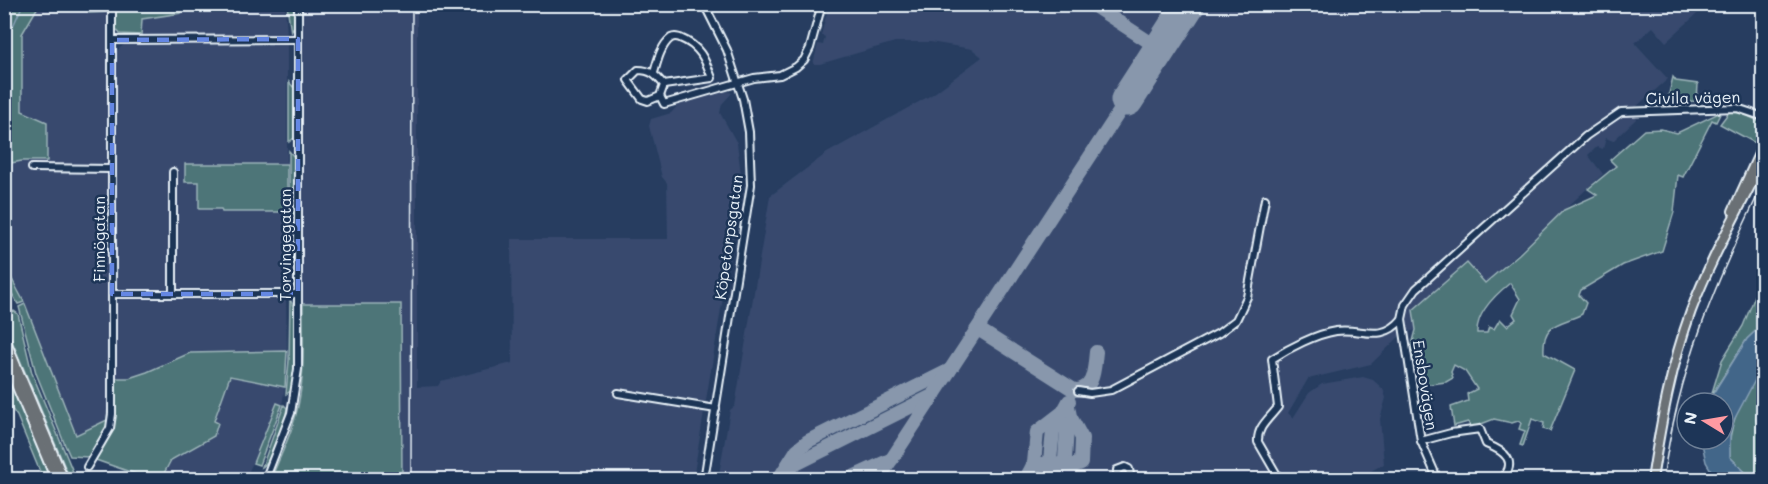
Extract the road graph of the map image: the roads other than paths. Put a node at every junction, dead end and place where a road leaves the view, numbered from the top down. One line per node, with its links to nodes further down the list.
1 (112, 4): 6 (street, Finnögatan)
2 (298, 4): 5 (street, Torvingegatan)
3 (704, 4): 8 (street, Köpetorpsgatan)
4 (822, 4): 8 (street)
5 (298, 39): 6 (street); 21 (street, Torvingegatan)
6 (112, 40): 15 (street, Finnögatan)
7 (654, 73): 9 (street); 9 (street); 10 (street)
8 (738, 82): 10 (street); 27 (street, Köpetorpsgatan)
9 (664, 85): 10 (street)
10 (660, 96)
11 (1764, 117): 22 (street, Civila vägen)
12 (1764, 142): 18 (main road)
13 (1764, 159): 18 (main road)
14 (32, 168): 15 (street)
15 (112, 169): 19 (street, Finnögatan)
16 (174, 172): 20 (street)
17 (1265, 199): 25 (street)
18 (1717, 251): 39 (main road)
19 (112, 294): 20 (street); 29 (street, Finnögatan)
20 (173, 294): 21 (street)
21 (298, 294): 32 (street, Torvingegatan)
22 (1402, 319): 28 (street, Ensbovägen); 36 (street)
23 (4, 337): 31 (main road)
24 (4, 356): 30 (main road)
25 (1078, 390)
26 (618, 393): 27 (street)
27 (716, 409): 33 (street, Köpetorpsgatan)
28 (1421, 441): 37 (street, Ensbovägen); 38 (street, Ensbovägen)
29 (87, 467)
30 (56, 480)
31 (64, 480)
32 (265, 480)
33 (704, 480)
34 (1117, 480): 35 (street)
35 (1131, 480)
36 (1280, 480)
37 (1438, 480)
38 (1501, 480)
39 (1652, 480)

